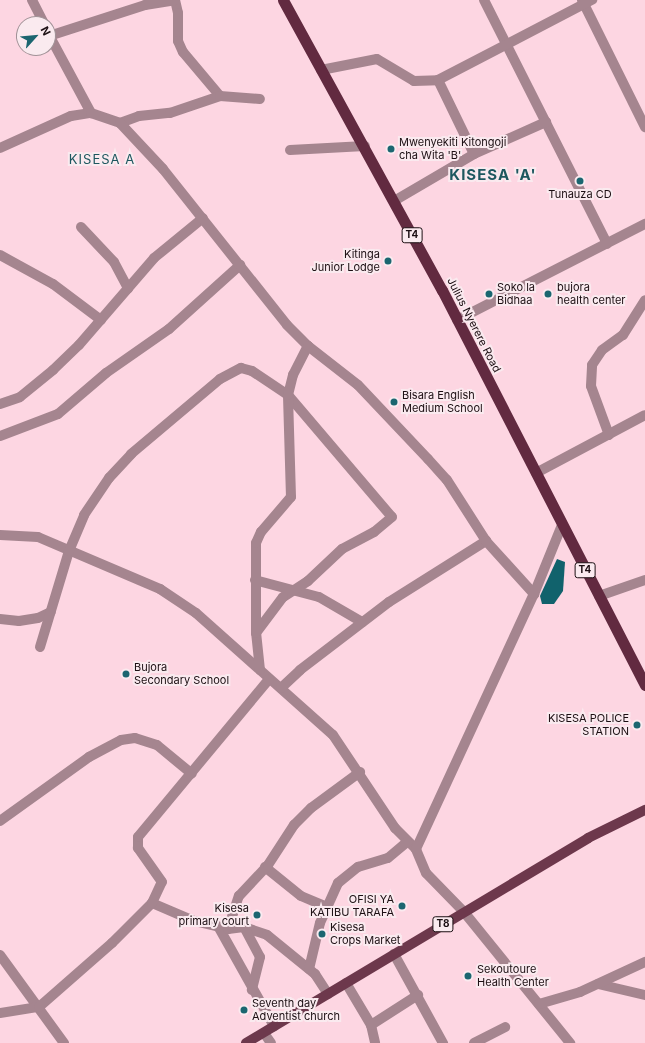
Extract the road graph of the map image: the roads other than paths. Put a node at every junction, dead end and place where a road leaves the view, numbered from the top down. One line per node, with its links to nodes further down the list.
1 (32, 0): 6 (street)
2 (175, 0): 7 (street); 12 (street)
3 (283, 0): 10 (highway, Julius Nyerere Road / T4)
4 (484, 0): 8 (street)
5 (586, 1): 8 (street); 17 (street)
6 (40, 16)
7 (56, 32)
8 (505, 45): 11 (street); 15 (street)
9 (56, 47): 14 (street)
10 (321, 70): 11 (street); 18 (highway, Julius Nyerere Road / T4)
11 (438, 80): 21 (street)
12 (220, 96): 13 (street); 16 (street)
13 (260, 99)
14 (91, 113): 16 (street); 19 (street)
15 (546, 122): 21 (street); 26 (street)
16 (120, 123): 23 (street)
17 (645, 127)
18 (364, 146): 20 (street); 22 (highway, Julius Nyerere Road / T4)
19 (0, 148)
20 (290, 150)
21 (474, 154): 22 (street)
22 (394, 201): 34 (highway, Julius Nyerere Road / T4)
23 (203, 218): 28 (street); 30 (street)
24 (645, 224): 26 (street)
25 (81, 227): 29 (street)
26 (607, 244): 34 (street)
27 (0, 255): 33 (street)
28 (240, 265): 35 (street); 42 (street)
29 (123, 276): 30 (street); 31 (street)
30 (136, 278): 31 (street)
31 (128, 288): 33 (street)
32 (645, 300): 41 (street)
33 (101, 320): 39 (street)
34 (457, 320): 43 (highway, Julius Nyerere Road / T4)
35 (308, 346): 36 (street); 46 (street)
36 (293, 375): 37 (street); 38 (street)
37 (273, 383): 38 (street); 47 (street)
38 (288, 395): 48 (street); 50 (street)
39 (0, 404)
40 (645, 416): 41 (street)
41 (609, 435): 43 (street)
42 (0, 436)
43 (536, 473): 44 (highway, Julius Nyerere Road / T4)
44 (562, 525): 51 (street); 52 (highway, Julius Nyerere Road / T4)
45 (0, 535): 47 (street)
46 (486, 541): 51 (street); 55 (street)
47 (69, 551): 53 (street); 59 (street)
48 (255, 580): 50 (street); 56 (street)
49 (645, 580): 52 (street)
50 (296, 589): 55 (street); 56 (street)
51 (534, 594): 69 (street)
52 (599, 596): 58 (highway, Julius Nyerere Road / T4)
53 (51, 612): 54 (street); 57 (street)
54 (0, 619)
55 (362, 622): 62 (street)
56 (256, 633): 59 (street)
57 (40, 647)
58 (634, 666): 61 (highway, Julius Nyerere Road / T4); 63 (highway, Julius Nyerere Road / T4)
59 (260, 670): 60 (street)
60 (269, 678): 62 (street); 65 (street)
61 (645, 684)
62 (281, 688): 64 (street)
63 (645, 694)
64 (360, 772): 68 (street); 70 (street)
65 (192, 774): 67 (street); 71 (street)
66 (644, 810): 73 (main road, T8)
67 (0, 821)
68 (407, 842): 69 (street); 72 (street)
69 (416, 849): 73 (street)
70 (265, 868): 72 (street); 75 (street)
71 (152, 903): 75 (street); 87 (street)
72 (327, 907): 79 (street)
73 (464, 912): 76 (main road, T8); 86 (street)
74 (244, 927): 75 (street); 79 (street); 82 (street)
75 (223, 928): 82 (street)
76 (394, 954): 80 (main road, T8); 84 (street)
77 (2, 960): 87 (street)
78 (645, 962): 81 (street)
79 (309, 970): 83 (street)
80 (346, 983): 83 (main road, T8); 89 (street)
81 (598, 984): 85 (street); 86 (street)
82 (252, 990): 90 (street)
83 (328, 994): 90 (main road, T8)
84 (418, 995): 89 (street); 97 (street)
85 (645, 995)
86 (539, 1004): 99 (street)
87 (39, 1007): 88 (street); 93 (street)
88 (0, 1013)
89 (371, 1024): 96 (street)
90 (274, 1026): 92 (main road, T8)
91 (505, 1027): 98 (street)
92 (264, 1033): 94 (main road, T8); 95 (street)
93 (64, 1043)
94 (246, 1043)
95 (271, 1043)
96 (375, 1043)
97 (443, 1043)
98 (474, 1043)
99 (570, 1043)

